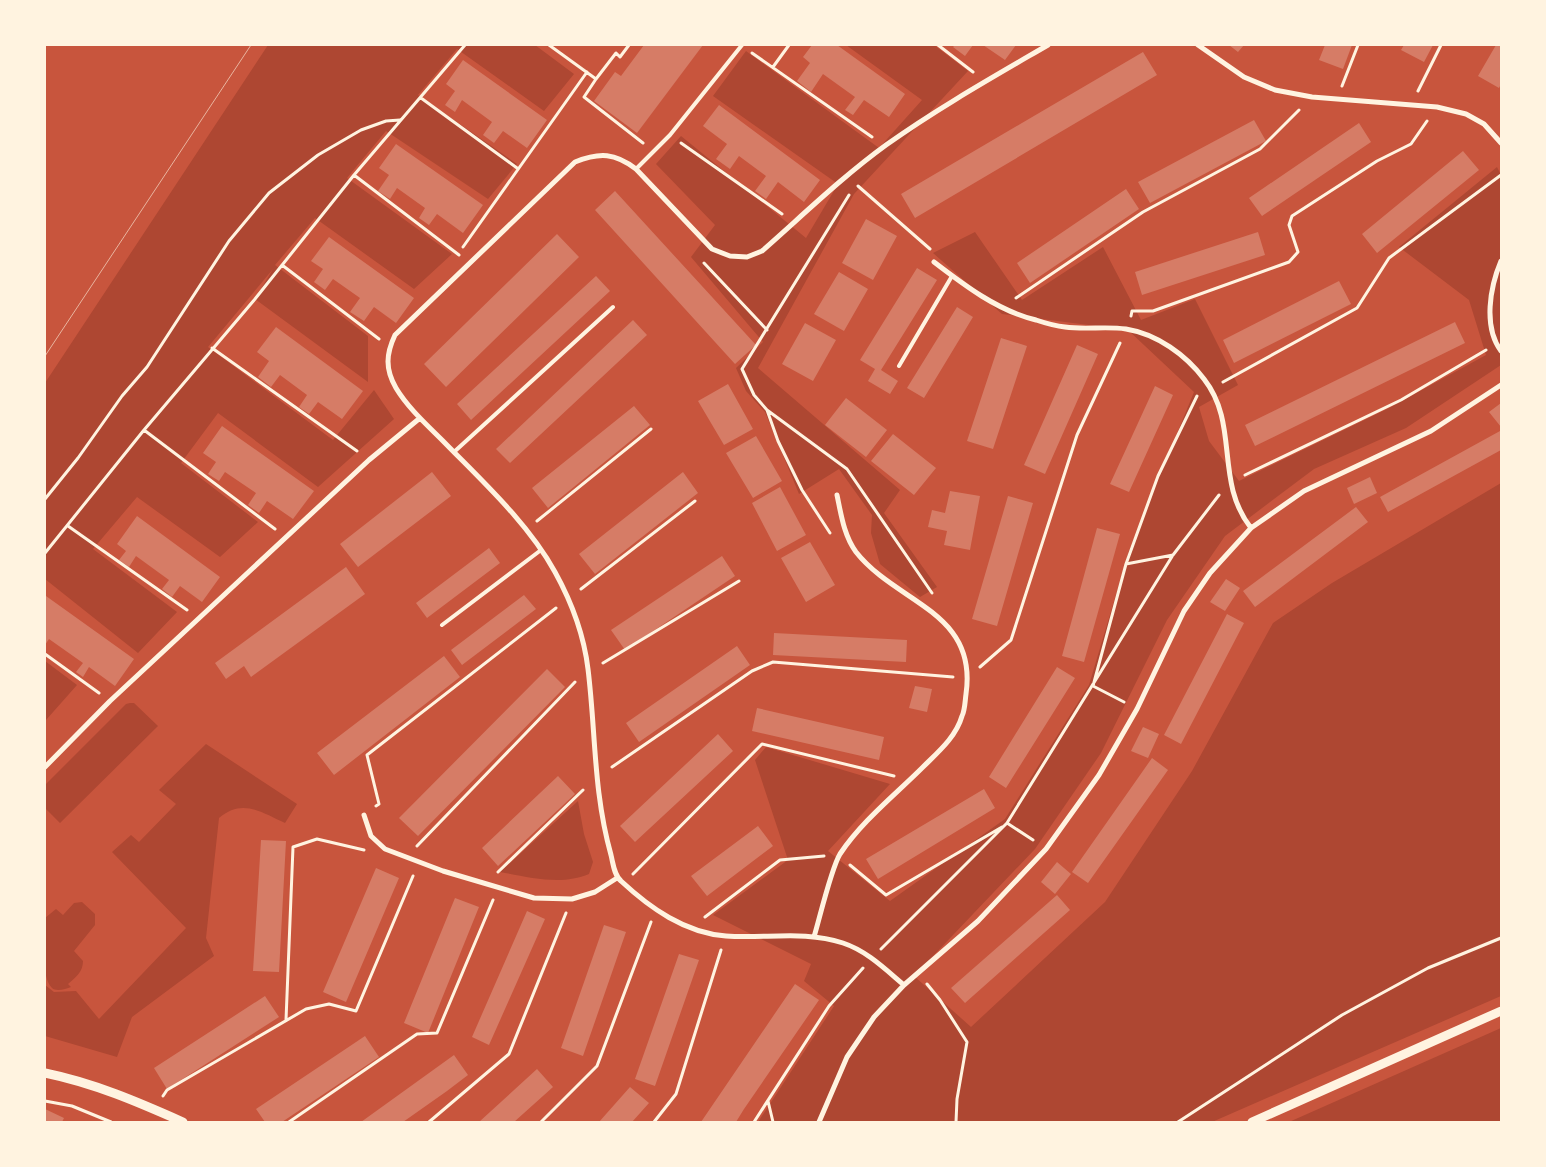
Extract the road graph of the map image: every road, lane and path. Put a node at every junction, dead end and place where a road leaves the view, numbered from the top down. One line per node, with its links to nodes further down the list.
1 (465, 45): 16 (path)
2 (549, 45): 12 (path)
3 (629, 45): 13 (path)
4 (742, 45): 11 (path); 21 (lane)
5 (789, 45): 11 (path)
6 (938, 45): 14 (path)
7 (1048, 45): 14 (street)
8 (1198, 45): 15 (street)
9 (1358, 45): 17 (path)
10 (1441, 45): 18 (path)
11 (773, 67): 23 (path)
12 (587, 72): 13 (path); 25 (path)
13 (596, 79): 24 (path)
14 (986, 82): 23 (street)
15 (1312, 97): 17 (street); 40 (path)
16 (421, 98): 20 (path); 25 (path)
17 (1337, 100): 18 (street)
18 (1411, 106): 19 (street)
19 (1437, 107): 22 (street); 41 (path)
20 (401, 120): 27 (path); 57 (path)
21 (670, 135): 24 (lane); 31 (path)
22 (1501, 143)
23 (885, 146): 29 (street)
24 (654, 151): 26 (lane)
25 (517, 168): 33 (path)
26 (636, 169): 32 (street); 36 (street)
27 (354, 175): 33 (path); 37 (path)
28 (1501, 175): 49 (path)
29 (846, 176): 30 (path); 31 (street)
30 (855, 184): 35 (path); 42 (path)
31 (793, 223): 32 (street)
32 (712, 249): 42 (path)
33 (458, 254): 36 (path)
34 (1501, 261): 45 (street)
35 (934, 262): 38 (street)
36 (470, 263): 43 (street)
37 (282, 265): 43 (path); 44 (path)
38 (952, 276): 40 (street); 46 (lane)
39 (613, 307): 54 (lane)
40 (1003, 307): 41 (street)
41 (1126, 329): 47 (street); 75 (path)
42 (767, 330): 50 (path)
43 (390, 347): 51 (street)
44 (212, 348): 53 (path); 55 (path)
45 (1501, 351)
46 (899, 366)
47 (1205, 380): 49 (street); 67 (path)
48 (1501, 385): 60 (street)
49 (1210, 389): 60 (street)
50 (767, 410): 64 (path); 70 (path)
51 (420, 418): 54 (street); 55 (street)
52 (652, 429): 61 (path)
53 (144, 430): 59 (path); 62 (path)
54 (454, 452): 61 (street)
55 (370, 460): 62 (street)
56 (837, 495): 64 (street)
57 (45, 499)
58 (695, 501): 69 (path)
59 (68, 526): 65 (path); 71 (path)
60 (1251, 528): 77 (street)
61 (526, 531): 63 (street)
62 (288, 538): 71 (street)
63 (541, 550): 69 (street); 72 (lane)
64 (856, 551): 70 (street)
65 (45, 553)
66 (1173, 555): 67 (path)
67 (1126, 564): 77 (path)
68 (739, 581): 74 (path)
69 (568, 599): 74 (street); 81 (path)
70 (939, 616): 75 (street)
71 (198, 621): 76 (street)
72 (442, 625)
73 (45, 654): 76 (path)
74 (588, 668): 79 (street); 85 (path)
75 (967, 678): 79 (path); 80 (street)
76 (110, 701): 78 (street)
77 (1137, 709): 83 (street)
78 (45, 767)
79 (596, 778): 87 (street); 88 (path)
80 (910, 780): 84 (street); 89 (path)
81 (364, 815): 82 (street)
82 (386, 849): 85 (street); 101 (path)
83 (1046, 849): 84 (path); 98 (street)
84 (839, 856): 93 (path); 95 (street)
85 (406, 857): 86 (street)
86 (419, 862): 88 (street); 101 (path)
87 (618, 878): 89 (street); 91 (street)
88 (485, 884): 90 (street)
89 (624, 884): 92 (street)
90 (498, 888): 91 (street); 108 (path)
91 (572, 899): 109 (path)
92 (655, 910): 93 (street); 110 (path)
93 (690, 928): 94 (street)
94 (725, 936): 95 (street); 111 (path)
95 (814, 937): 97 (street)
96 (1501, 938): 116 (path)
97 (872, 958): 99 (street); 103 (path)
98 (918, 973): 99 (street); 115 (path)
99 (904, 985): 114 (street)
100 (1501, 1011): 117 (street)
101 (286, 1020): 105 (path)
102 (45, 1073): 105 (street)
103 (768, 1100): 112 (path); 113 (path)
104 (45, 1101): 106 (path)
105 (156, 1110): 107 (street)
106 (111, 1122)
107 (183, 1122)
108 (289, 1122)
109 (429, 1122)
110 (541, 1122)
111 (654, 1122)
112 (754, 1122)
113 (772, 1122)
114 (819, 1122)
115 (956, 1122)
116 (1178, 1122)
117 (1252, 1122)

